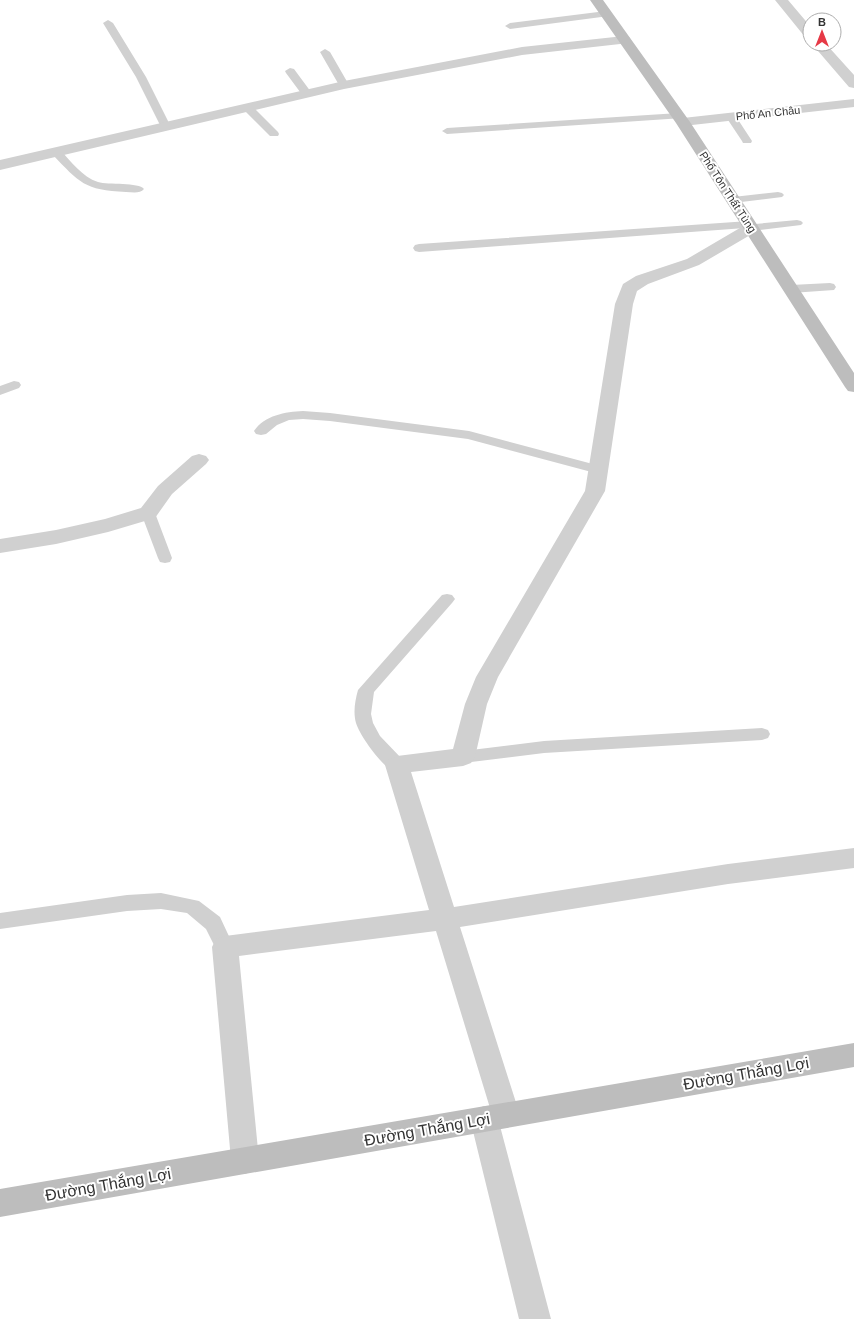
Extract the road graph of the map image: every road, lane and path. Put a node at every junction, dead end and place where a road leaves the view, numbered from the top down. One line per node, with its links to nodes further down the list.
1 (596, 0): 3 (street, Phố Tôn Thất Tùng)
2 (781, 0): 5 (street)
3 (606, 14): 6 (lane); 7 (street, Phố Tôn Thất Tùng)
4 (108, 23): 18 (lane)
5 (802, 25)
6 (510, 26)
7 (624, 40): 12 (street); 17 (street, Phố Tôn Thất Tùng)
8 (325, 52): 12 (lane)
9 (826, 52): 11 (street)
10 (290, 71): 13 (lane)
11 (854, 84)
12 (344, 85): 13 (street)
13 (307, 94): 15 (street)
14 (854, 103): 16 (street, Phố An Châu)
15 (248, 108): 18 (street); 20 (lane)
16 (731, 117): 17 (street, Phố An Châu); 21 (lane)
17 (681, 119): 19 (lane); 26 (street, Phố Tôn Thất Tùng)
18 (166, 127): 22 (street)
19 (447, 131)
20 (274, 134)
21 (747, 141)
22 (56, 152): 23 (street); 24 (lane)
23 (0, 165)
24 (138, 189)
25 (778, 195): 26 (lane)
26 (733, 200): 28 (street, Phố Tôn Thất Tùng)
27 (797, 224): 28 (lane)
28 (750, 226): 29 (lane); 31 (street, Phố Tôn Thất Tùng); 37 (street)
29 (419, 248)
30 (830, 287): 31 (lane)
31 (791, 289): 33 (street, Phố Tôn Thất Tùng)
32 (14, 385): 34 (lane)
33 (854, 387)
34 (0, 391)
35 (261, 431): 37 (lane)
36 (199, 460): 38 (street)
37 (599, 470): 43 (street)
38 (148, 513): 39 (street); 40 (lane)
39 (0, 546)
40 (165, 558)
41 (447, 599): 44 (lane)
42 (762, 734): 43 (lane)
43 (463, 757): 44 (street)
44 (397, 765): 46 (street)
45 (854, 858): 46 (street)
46 (445, 919): 48 (street); 50 (street)
47 (0, 921): 48 (lane)
48 (225, 947): 51 (street)
49 (854, 1055): 50 (street, Đường Thắng Lợi)
50 (495, 1117): 51 (street, Đường Thắng Lợi); 53 (street)
51 (245, 1160): 52 (street, Đường Thắng Lợi)
52 (0, 1203)
53 (535, 1319)

